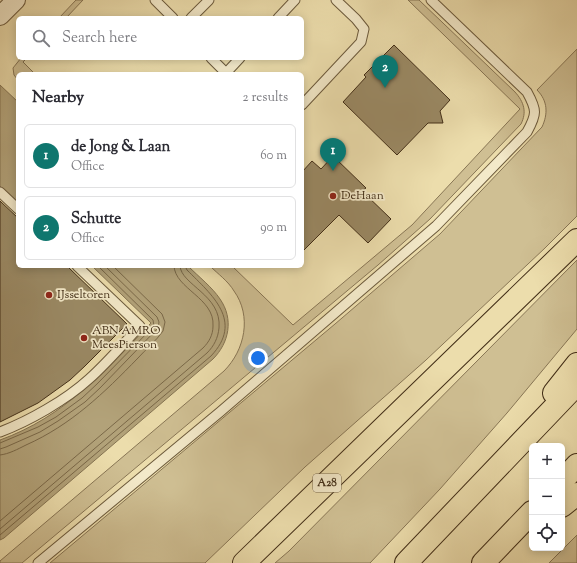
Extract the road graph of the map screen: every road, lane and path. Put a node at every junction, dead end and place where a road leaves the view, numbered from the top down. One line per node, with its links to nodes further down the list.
1 (16, 0): 7 (street)
2 (155, 0): 8 (lane)
3 (209, 0): 9 (lane)
4 (295, 0): 10 (lane)
5 (336, 0): 15 (lane)
6 (431, 0): 30 (lane)
7 (0, 16)
8 (171, 16)
9 (193, 16)
10 (280, 16)
11 (213, 60): 13 (lane)
12 (238, 60): 14 (lane)
13 (225, 72)
14 (227, 72)
15 (304, 103)
16 (0, 192): 17 (lane)
17 (16, 206)
18 (577, 240): 31 (highway, A28)
19 (79, 268): 22 (lane)
20 (577, 364): 27 (highway)
21 (577, 384): 27 (highway)
22 (0, 432)
23 (577, 465): 24 (highway)
24 (564, 479)
25 (577, 494): 26 (highway)
26 (565, 504)
27 (454, 514): 32 (highway)
28 (529, 515): 33 (highway)
29 (529, 531): 34 (highway)
30 (38, 563)
31 (244, 563)
32 (406, 563)
33 (482, 563)
34 (488, 563)

